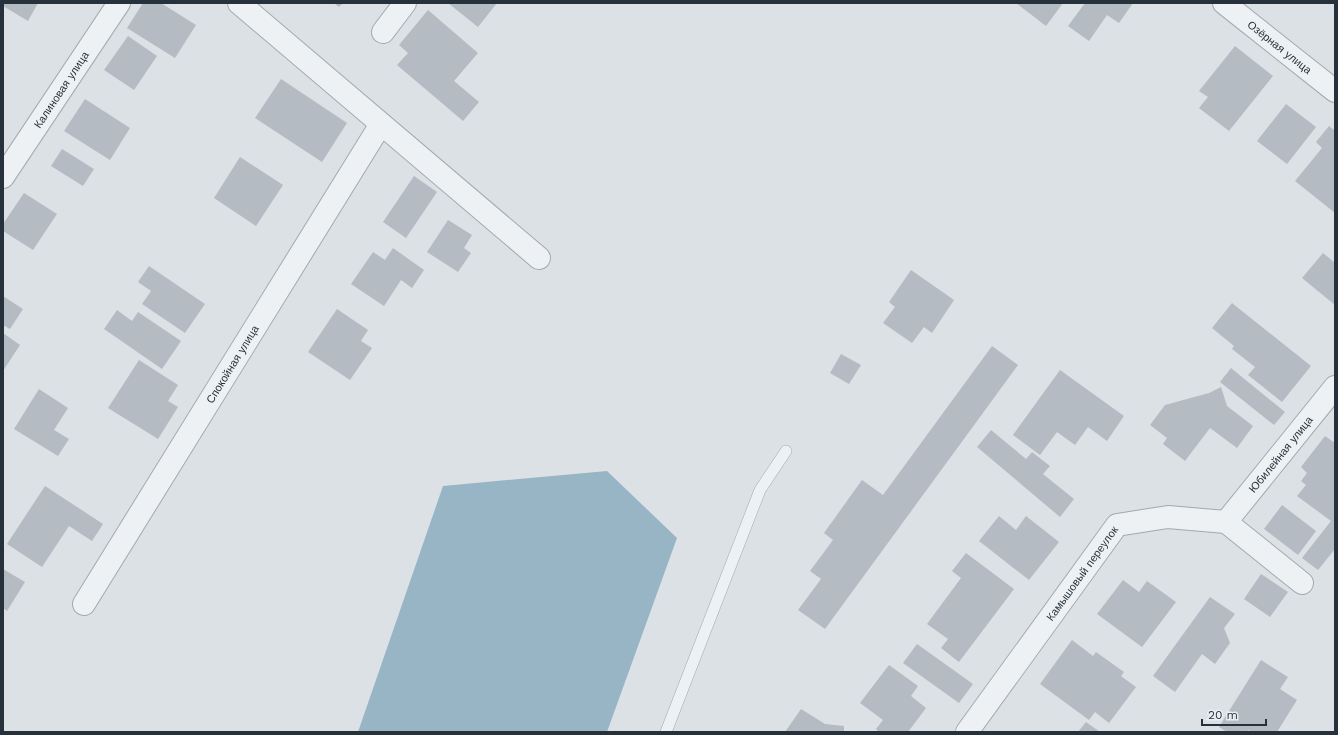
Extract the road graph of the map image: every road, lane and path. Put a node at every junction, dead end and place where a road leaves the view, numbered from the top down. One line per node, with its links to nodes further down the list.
1 (119, 3): 8 (street, Калиновая улица)
2 (239, 3): 7 (street)
3 (405, 3): 5 (street)
4 (1224, 3): 6 (street, Озёрная улица)
5 (383, 32)
6 (1335, 91)
7 (381, 124): 9 (street); 14 (street, Спокойная улица)
8 (3, 177)
9 (538, 258)
10 (1335, 386): 12 (street, Юбилейная улица)
11 (786, 451): 15 (lane)
12 (1226, 522): 13 (street); 16 (street, Камышовый переулок)
13 (1302, 583)
14 (84, 604)
15 (666, 732)
16 (967, 732)

